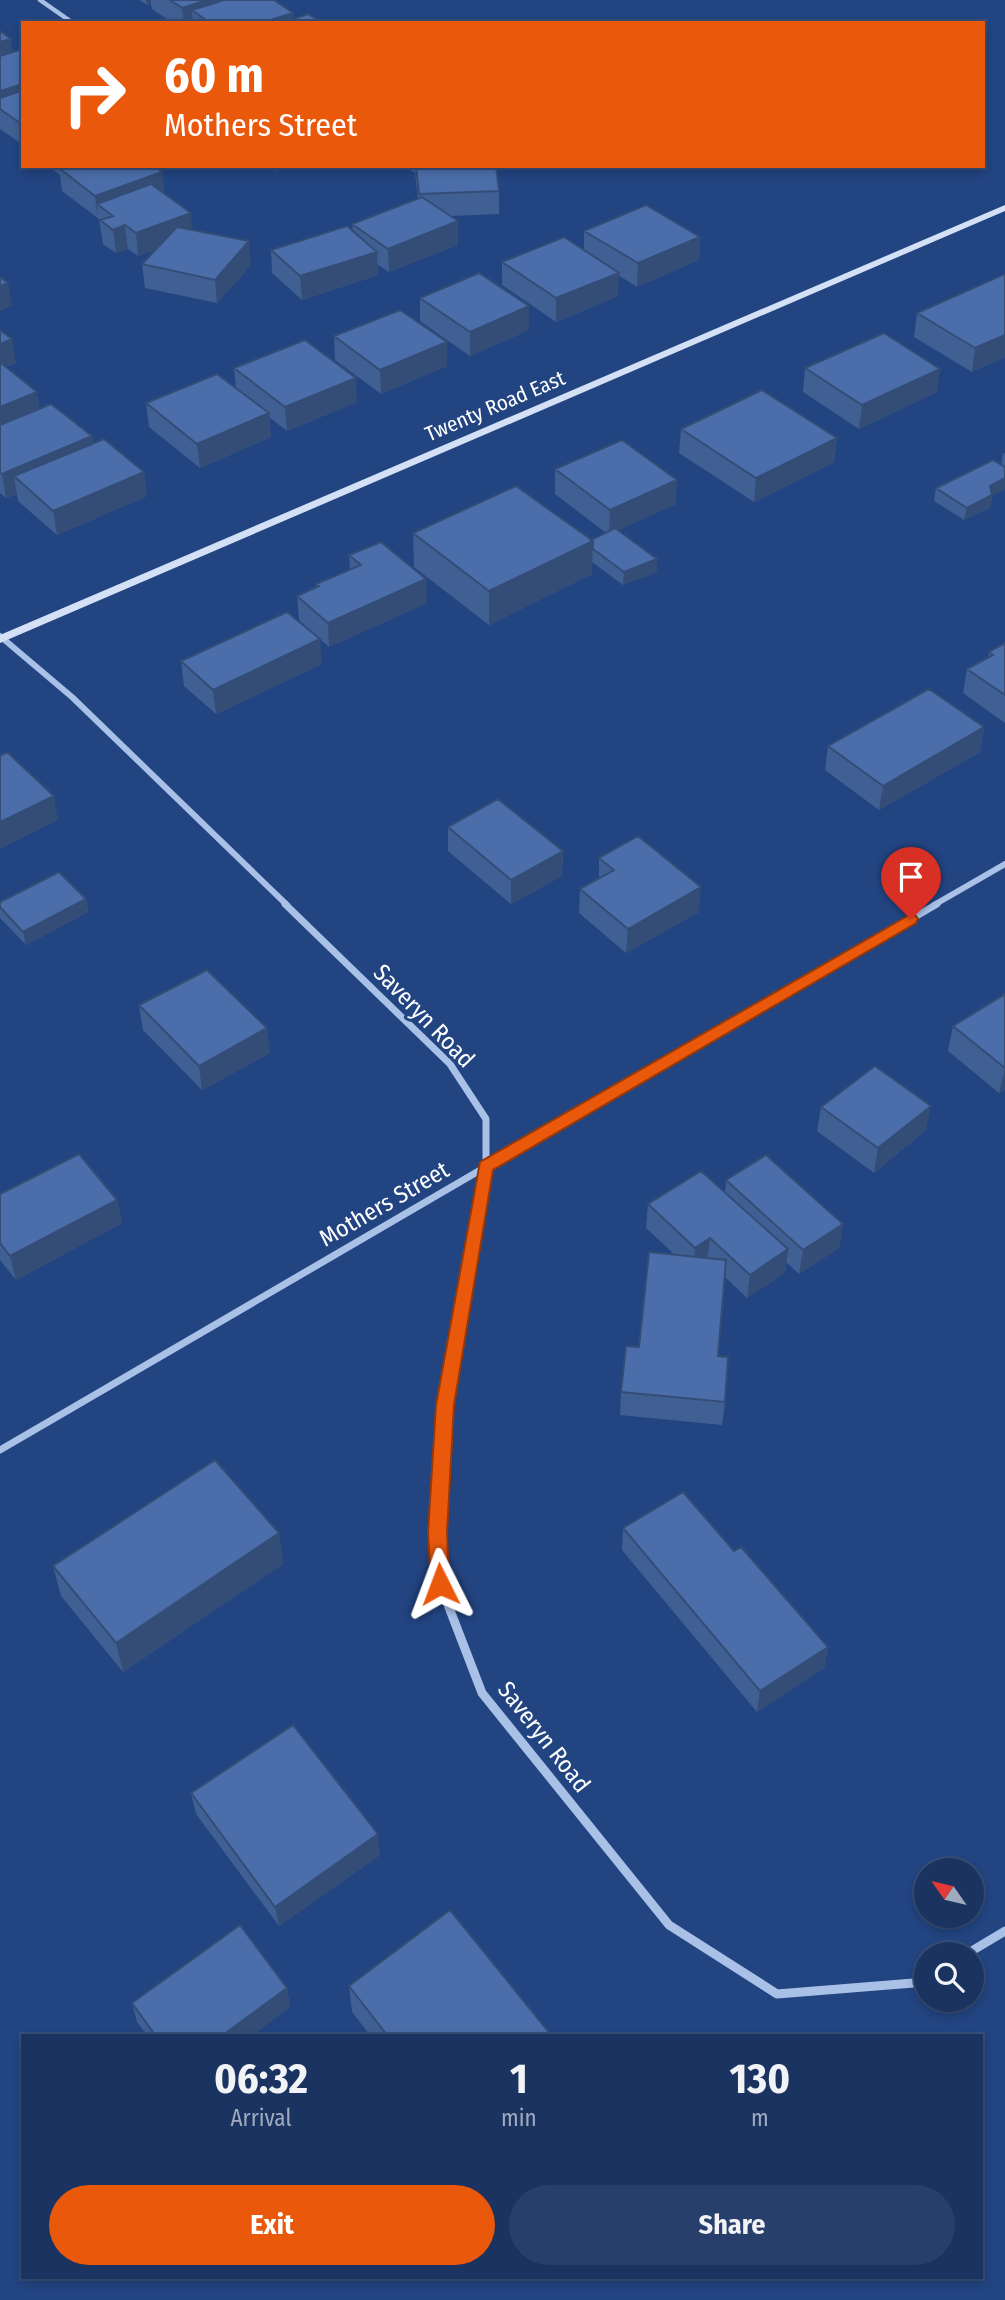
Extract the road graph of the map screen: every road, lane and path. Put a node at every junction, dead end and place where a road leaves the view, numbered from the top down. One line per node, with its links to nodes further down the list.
1 (40, 0): 2 (street)
2 (70, 21)
3 (1005, 208): 4 (street, Twenty Road East)
4 (1, 638): 6 (street, Saveryn Road)
5 (1005, 864): 6 (street, Mothers Street)
6 (486, 1167): 7 (street, Mothers Street); 10 (street, Saveryn Road)
7 (0, 1450)
8 (1005, 1931): 9 (street)
9 (984, 1944)
10 (914, 1983)

